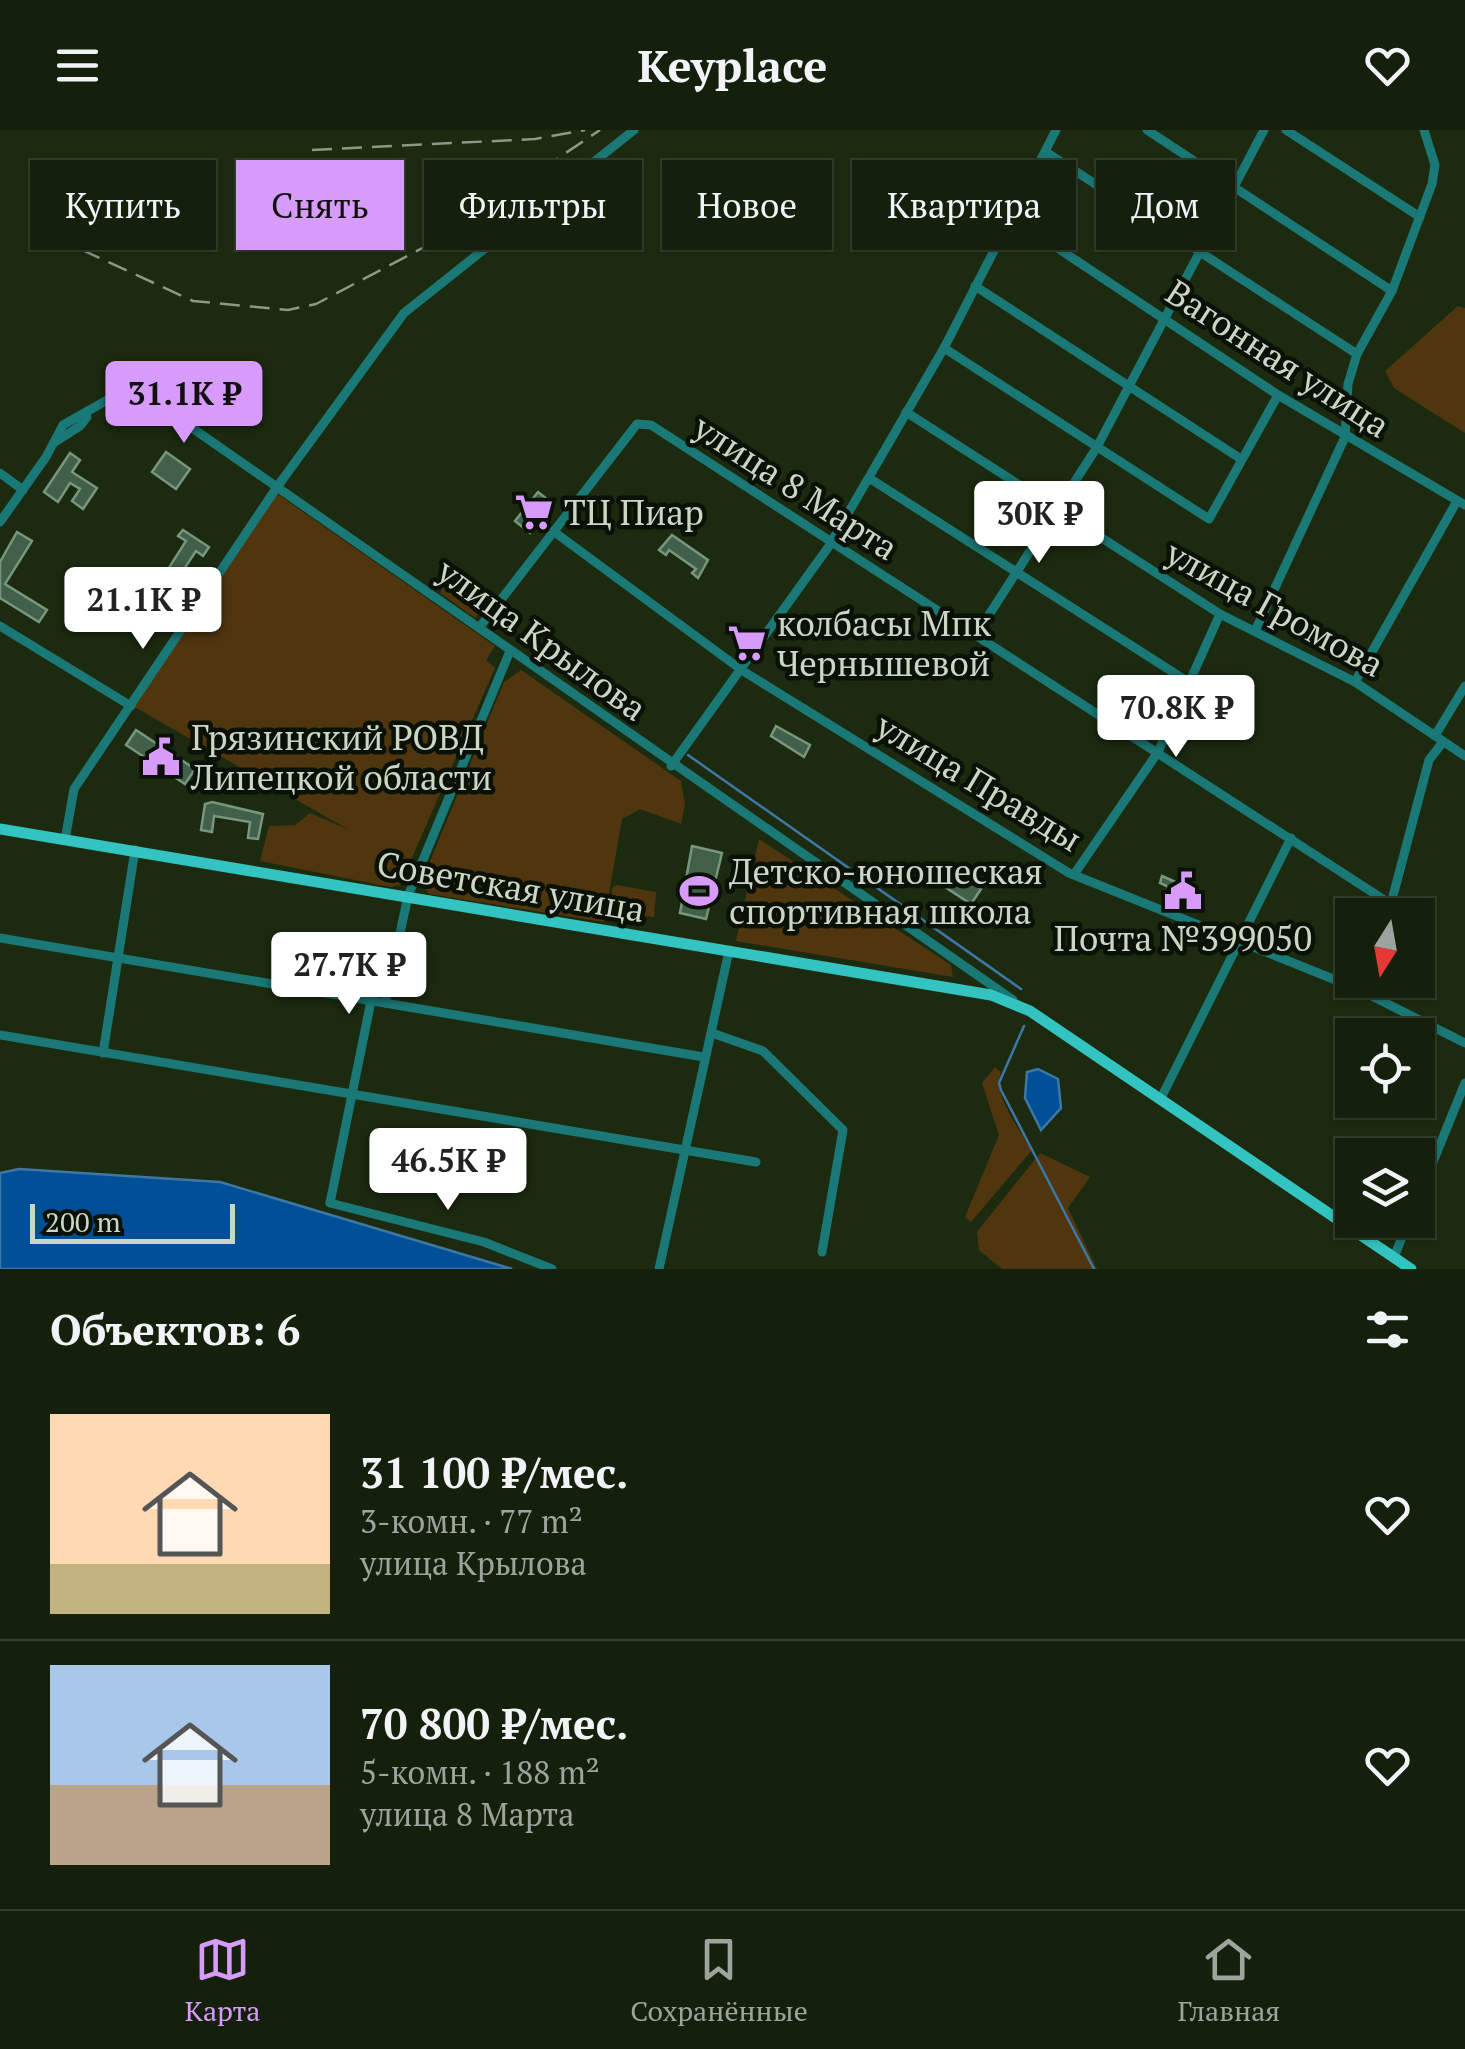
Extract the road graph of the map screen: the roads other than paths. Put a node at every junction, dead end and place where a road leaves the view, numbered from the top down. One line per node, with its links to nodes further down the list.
1 (634, 130): 30 (street)
2 (1056, 130): 7 (street)
3 (1147, 130): 9 (street)
4 (1264, 130): 11 (street)
5 (1286, 130): 13 (street)
6 (1424, 130): 13 (street)
7 (1046, 152): 8 (street); 10 (street)
8 (1042, 160)
9 (1191, 160)
10 (1096, 183)
11 (1235, 183)
12 (1235, 190): 18 (street)
13 (1420, 217): 18 (street)
14 (996, 250): 17 (street)
15 (1061, 250): 19 (street, Вагонная улица)
16 (1202, 250): 19 (street); 21 (street)
17 (975, 286): 20 (street); 22 (street)
18 (1392, 291): 21 (street)
19 (1167, 319): 22 (street); 23 (street, Вагонная улица)
20 (944, 348): 24 (street); 26 (street)
21 (1357, 354): 25 (street)
22 (1130, 386): 26 (street); 27 (street)
23 (1278, 395): 25 (street, Вагонная улица); 27 (street)
24 (906, 412): 29 (street); 33 (street, улица Громова)
25 (1345, 437): 32 (street, Вагонная улица); 41 (street)
26 (1097, 447): 27 (street); 33 (street)
27 (1240, 459)
28 (0, 473): 31 (street)
29 (870, 478): 36 (street); 37 (street)
30 (277, 488): 31 (street, улица Крылова); 40 (street, улица Крылова); 48 (street)
31 (23, 490): 34 (street, улица Крылова)
32 (1461, 503): 45 (street)
33 (1056, 511): 37 (street); 38 (street, улица Громова)
34 (0, 522)
35 (554, 531): 36 (street, улица 8 Марта); 40 (street, улица 8 Марта); 44 (street, улица Правды)
36 (830, 544): 42 (street, улица 8 Марта); 44 (street)
37 (1014, 573): 42 (street); 46 (street)
38 (1220, 614): 41 (street, улица Громова); 46 (street)
39 (0, 626): 48 (street)
40 (478, 628): 43 (street, улица Крылова)
41 (1255, 631): 45 (street, улица Громова)
42 (976, 636): 50 (street, улица 8 Марта)
43 (510, 651): 52 (street, улица Крылова); 58 (street)
44 (743, 671): 52 (street); 57 (street, улица Правды)
45 (1354, 682): 49 (street, улица Громова)
46 (1190, 683): 50 (street)
47 (1465, 686): 49 (street)
48 (130, 706): 55 (street)
49 (1440, 738): 51 (street, улица Громова); 60 (street)
50 (1158, 752): 54 (street, улица 8 Марта); 57 (street)
51 (1465, 756)
52 (671, 766): 65 (street, улица Крылова)
53 (0, 829): 55 (main road, Советская улица)
54 (1291, 838): 59 (street, улица 8 Марта); 62 (street)
55 (64, 840): 56 (main road, Советская улица)
56 (135, 850): 58 (main road, Советская улица); 64 (street)
57 (1075, 872): 62 (street, улица Правды)
58 (408, 896): 63 (main road, Советская улица); 70 (street)
59 (1374, 898)
60 (1393, 898)
61 (0, 938): 64 (street)
62 (1237, 940): 66 (street, улица Правды); 79 (street)
63 (730, 952): 67 (main road, Советская улица); 72 (street)
64 (118, 959): 69 (street); 75 (street)
65 (959, 962): 67 (street); 71 (street, улица Крылова)
66 (1335, 976)
67 (957, 988): 71 (main road, Советская улица)
68 (1383, 998): 74 (street, улица Правды)
69 (372, 1001): 70 (street); 78 (street)
70 (385, 1003): 76 (street)
71 (1024, 1007): 79 (main road, Советская улица)
72 (712, 1033): 76 (street); 84 (street)
73 (0, 1036): 75 (street)
74 (1465, 1043)
75 (103, 1053): 78 (street)
76 (704, 1056): 80 (street)
77 (1465, 1083): 81 (street)
78 (354, 1096): 80 (street); 86 (street)
79 (1160, 1100): 85 (main road, Советская улица)
80 (688, 1147): 82 (street); 87 (street)
81 (1435, 1158)
82 (756, 1162)
83 (1402, 1238): 85 (street)
84 (822, 1252)
85 (1394, 1257): 88 (main road, Советская улица)
86 (552, 1269)
87 (659, 1269)
88 (1411, 1269)

